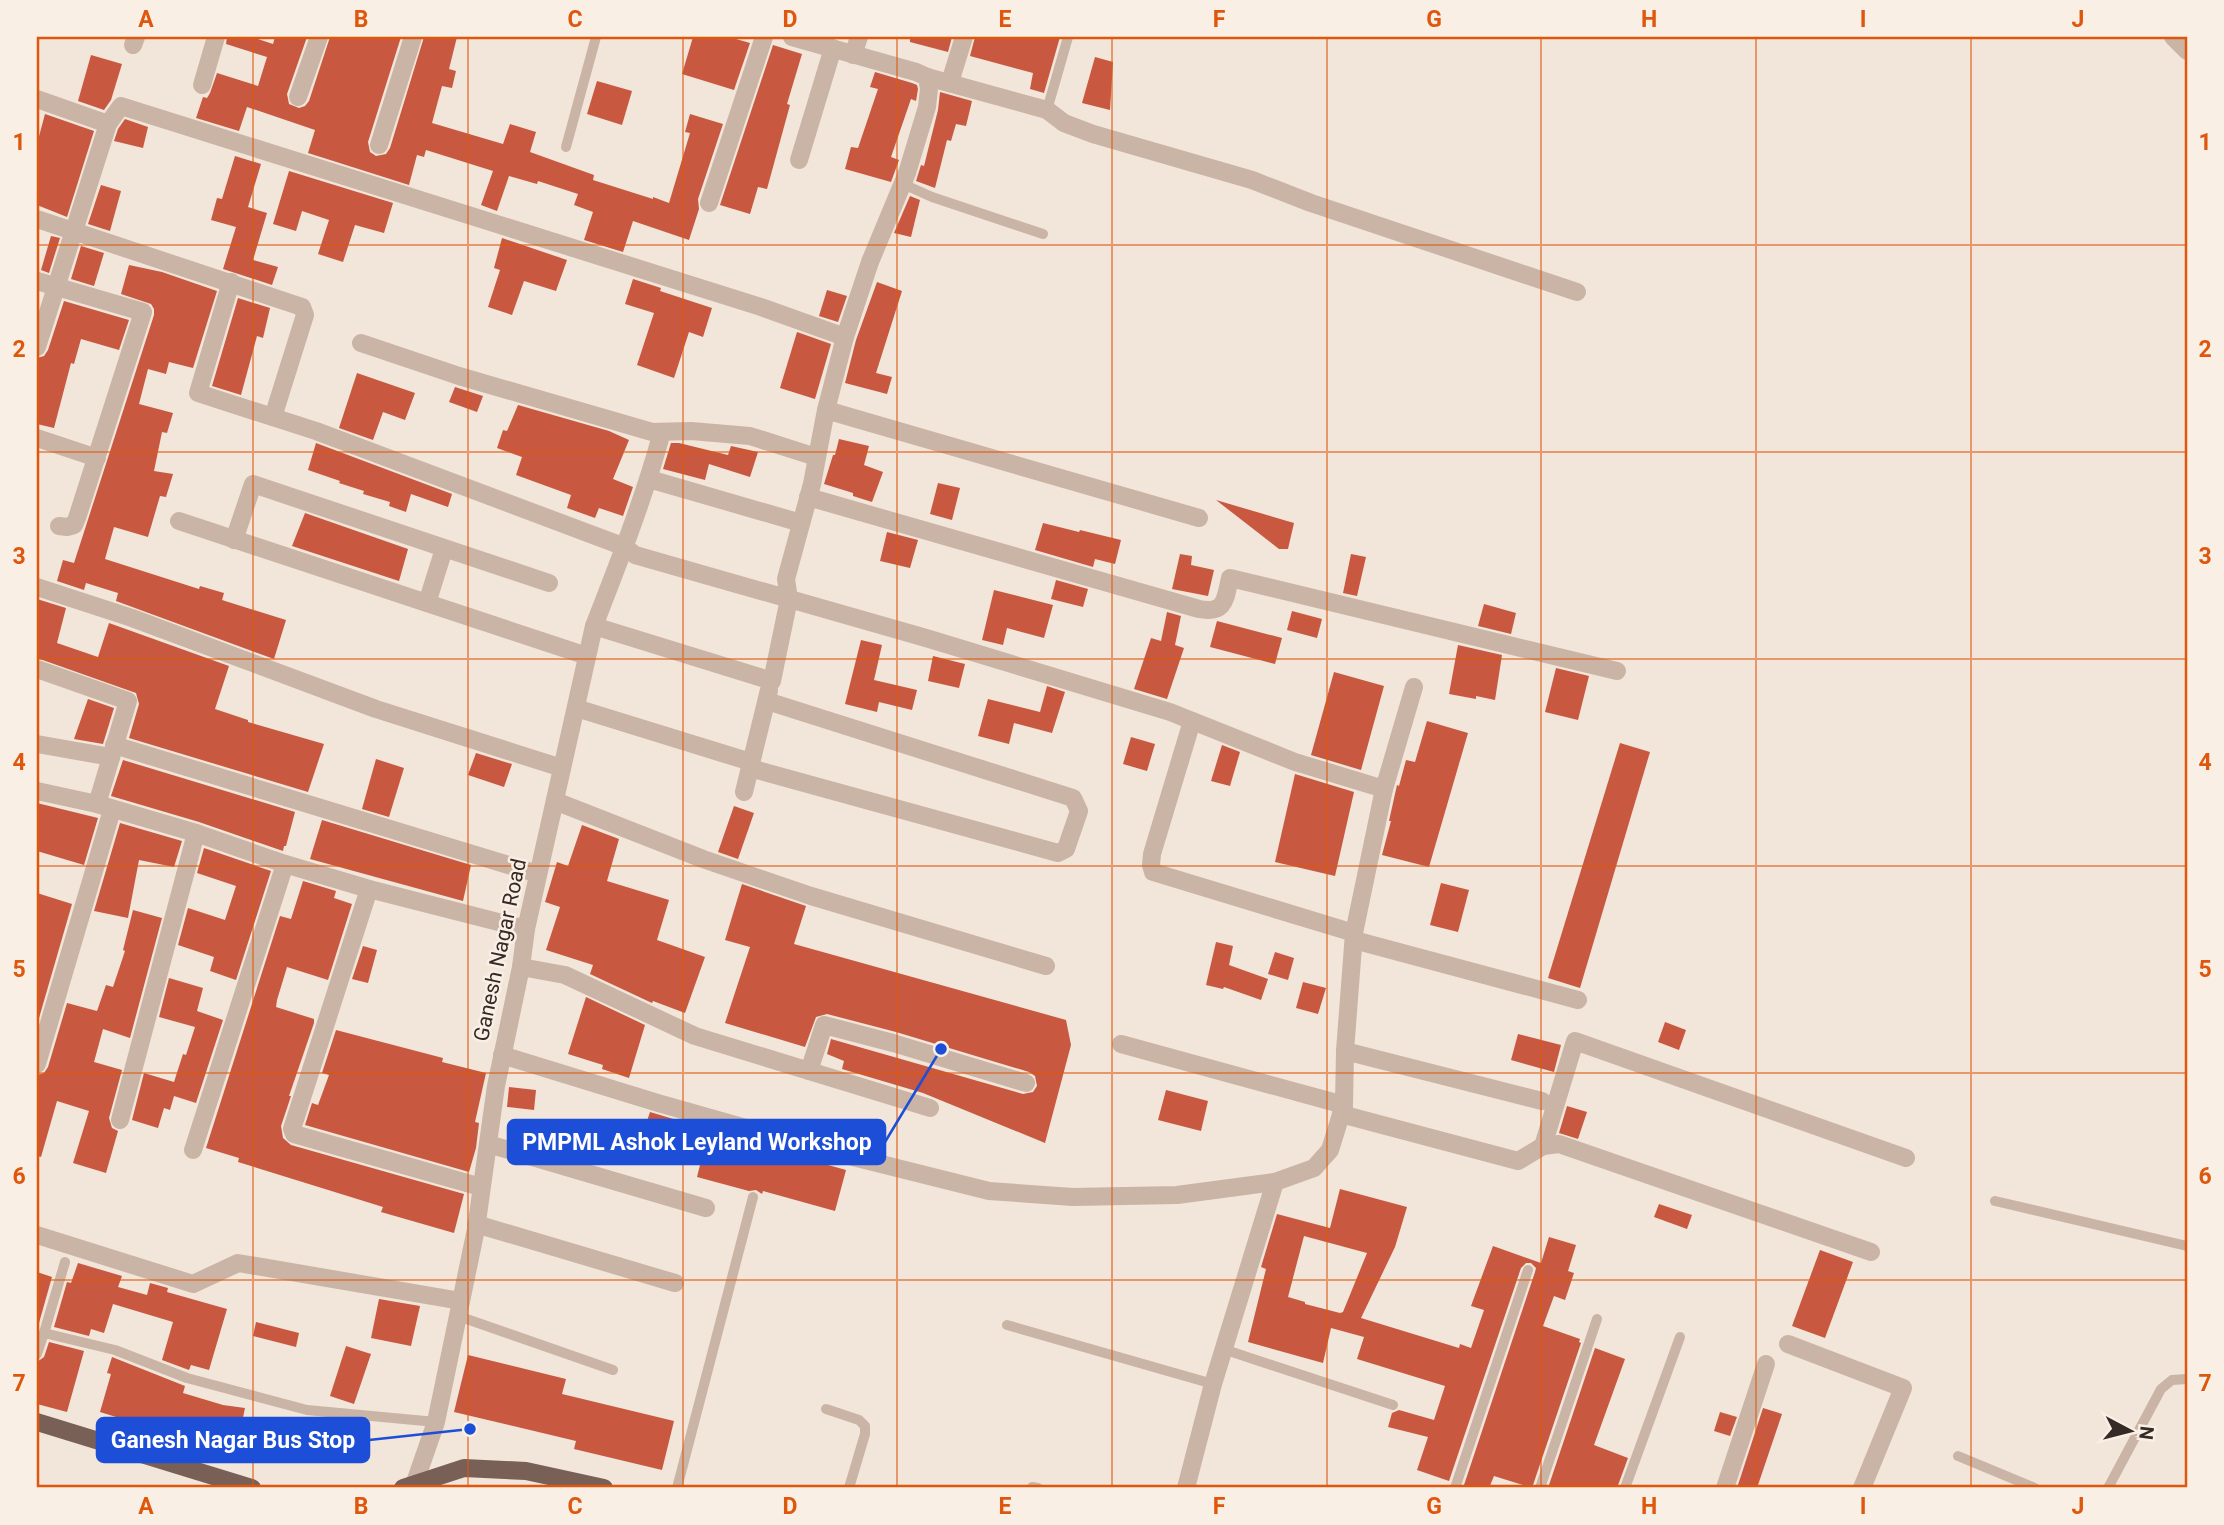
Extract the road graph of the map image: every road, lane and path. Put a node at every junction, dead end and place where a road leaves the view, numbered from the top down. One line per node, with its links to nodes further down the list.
1 (216, 37): 16 (street)
2 (319, 37): 17 (street)
3 (412, 37): 21 (street)
4 (596, 37): 22 (lane)
5 (764, 37): 25 (street)
6 (792, 37): 11 (street)
7 (859, 37): 13 (street)
8 (964, 37): 15 (street)
9 (1068, 37): 19 (lane)
10 (2173, 37): 12 (street)
11 (833, 48): 13 (street); 23 (street)
12 (2187, 51)
13 (853, 55): 14 (street)
14 (927, 77): 15 (street); 24 (street)
15 (950, 82): 19 (street)
16 (202, 85)
17 (298, 97)
18 (37, 99): 20 (street)
19 (1047, 110): 32 (street)
20 (108, 124): 27 (street); 33 (street)
21 (379, 145)
22 (566, 147)
23 (799, 160)
24 (903, 184): 28 (lane); 33 (street)
25 (709, 203)
26 (37, 219): 27 (street)
27 (73, 229): 30 (street); 31 (street)
28 (1043, 234)
29 (37, 281): 31 (street)
30 (231, 282): 37 (street); 37 (street)
31 (57, 287): 35 (street); 41 (street)
32 (1577, 292)
33 (845, 337): 36 (street)
34 (361, 343): 38 (street)
35 (37, 347)
36 (826, 410): 40 (street); 44 (street)
37 (273, 417): 49 (street)
38 (662, 432): 40 (street); 42 (street, Ganesh Nagar Road)
39 (37, 438): 41 (street)
40 (816, 457): 43 (street)
41 (97, 458): 47 (street)
42 (649, 479): 46 (street); 49 (street, Ganesh Nagar Road)
43 (808, 498): 46 (street); 58 (street)
44 (1199, 517)
45 (179, 522): 48 (street)
46 (801, 523): 53 (street)
47 (59, 526)
48 (234, 540): 50 (street); 54 (street)
49 (625, 547): 53 (street); 55 (street, Ganesh Nagar Road)
50 (444, 549): 51 (street); 54 (street)
51 (549, 583)
52 (37, 587): 67 (street)
53 (789, 599): 59 (street); 63 (street)
54 (428, 603): 56 (street)
55 (594, 626): 56 (street, Ganesh Nagar Road); 59 (street)
56 (587, 656): 62 (street, Ganesh Nagar Road)
57 (37, 669): 65 (street)
58 (1617, 671)
59 (772, 681): 61 (street)
60 (1414, 687): 68 (street)
61 (767, 701): 66 (street); 66 (street)
62 (576, 708): 66 (street); 67 (street, Ganesh Nagar Road)
63 (1192, 721): 68 (street); 78 (street)
64 (37, 744): 65 (street)
65 (113, 751): 72 (street); 75 (street)
66 (751, 765): 70 (street)
67 (562, 768): 71 (street, Ganesh Nagar Road)
68 (1384, 789): 78 (street)
69 (37, 791): 72 (street)
70 (744, 792)
71 (555, 801): 75 (street, Ganesh Nagar Road); 79 (street)
72 (104, 807): 73 (street); 85 (street)
73 (196, 834): 74 (street); 91 (street)
74 (285, 864): 76 (street); 94 (street)
75 (538, 874): 77 (street, Ganesh Nagar Road)
76 (369, 889): 77 (street); 97 (street)
77 (526, 929): 80 (street, Ganesh Nagar Road)
78 (1354, 936): 81 (street); 83 (street)
79 (1046, 965)
80 (521, 967): 84 (street, Ganesh Nagar Road); 86 (street)
81 (1578, 1000)
82 (1121, 1044): 90 (street)
83 (1345, 1051): 88 (street); 90 (street)
84 (502, 1055): 92 (street, Ganesh Nagar Road); 96 (street)
85 (37, 1064)
86 (809, 1071): 87 (street); 89 (street)
87 (1026, 1083)
88 (1542, 1101)
89 (930, 1108)
90 (1342, 1109): 93 (street); 96 (street)
91 (120, 1120)
92 (488, 1144): 97 (street, Ganesh Nagar Road); 100 (street)
93 (1544, 1146): 95 (street); 104 (street)
94 (193, 1150)
95 (1906, 1158)
96 (1275, 1181): 114 (street)
97 (481, 1187): 101 (street, Ganesh Nagar Road)
98 (754, 1197): 128 (lane)
99 (1995, 1201): 103 (lane)
100 (706, 1208)
101 (476, 1224): 107 (street); 108 (street, Ganesh Nagar Road)
102 (37, 1235): 108 (street)
103 (2187, 1246)
104 (1871, 1252)
105 (65, 1262): 111 (lane)
106 (1528, 1270): 131 (lane)
107 (675, 1283)
108 (459, 1309): 117 (lane); 123 (street, Ganesh Nagar Road)
109 (1597, 1319): 132 (lane)
110 (1007, 1325): 119 (lane)
111 (44, 1333): 115 (lane); 123 (lane)
112 (1680, 1338): 133 (lane)
113 (1788, 1344): 135 (street)
114 (1223, 1349): 119 (street); 120 (lane)
115 (37, 1354)
116 (1766, 1364): 134 (street)
117 (613, 1370)
118 (2187, 1379): 137 (lane)
119 (1213, 1384): 130 (street)
120 (1393, 1405)
121 (826, 1409): 129 (lane)
122 (37, 1422): 126 (main road)
123 (436, 1422): 125 (street, Ganesh Nagar Road)
124 (1958, 1457): 136 (lane)
125 (410, 1487): 127 (main road)
126 (252, 1488)
127 (604, 1488)
128 (677, 1488)
129 (849, 1488)
130 (1186, 1488)
131 (1455, 1488)
132 (1539, 1488)
133 (1625, 1488)
134 (1725, 1488)
135 (1862, 1488)
136 (2035, 1488)
137 (2108, 1488)

